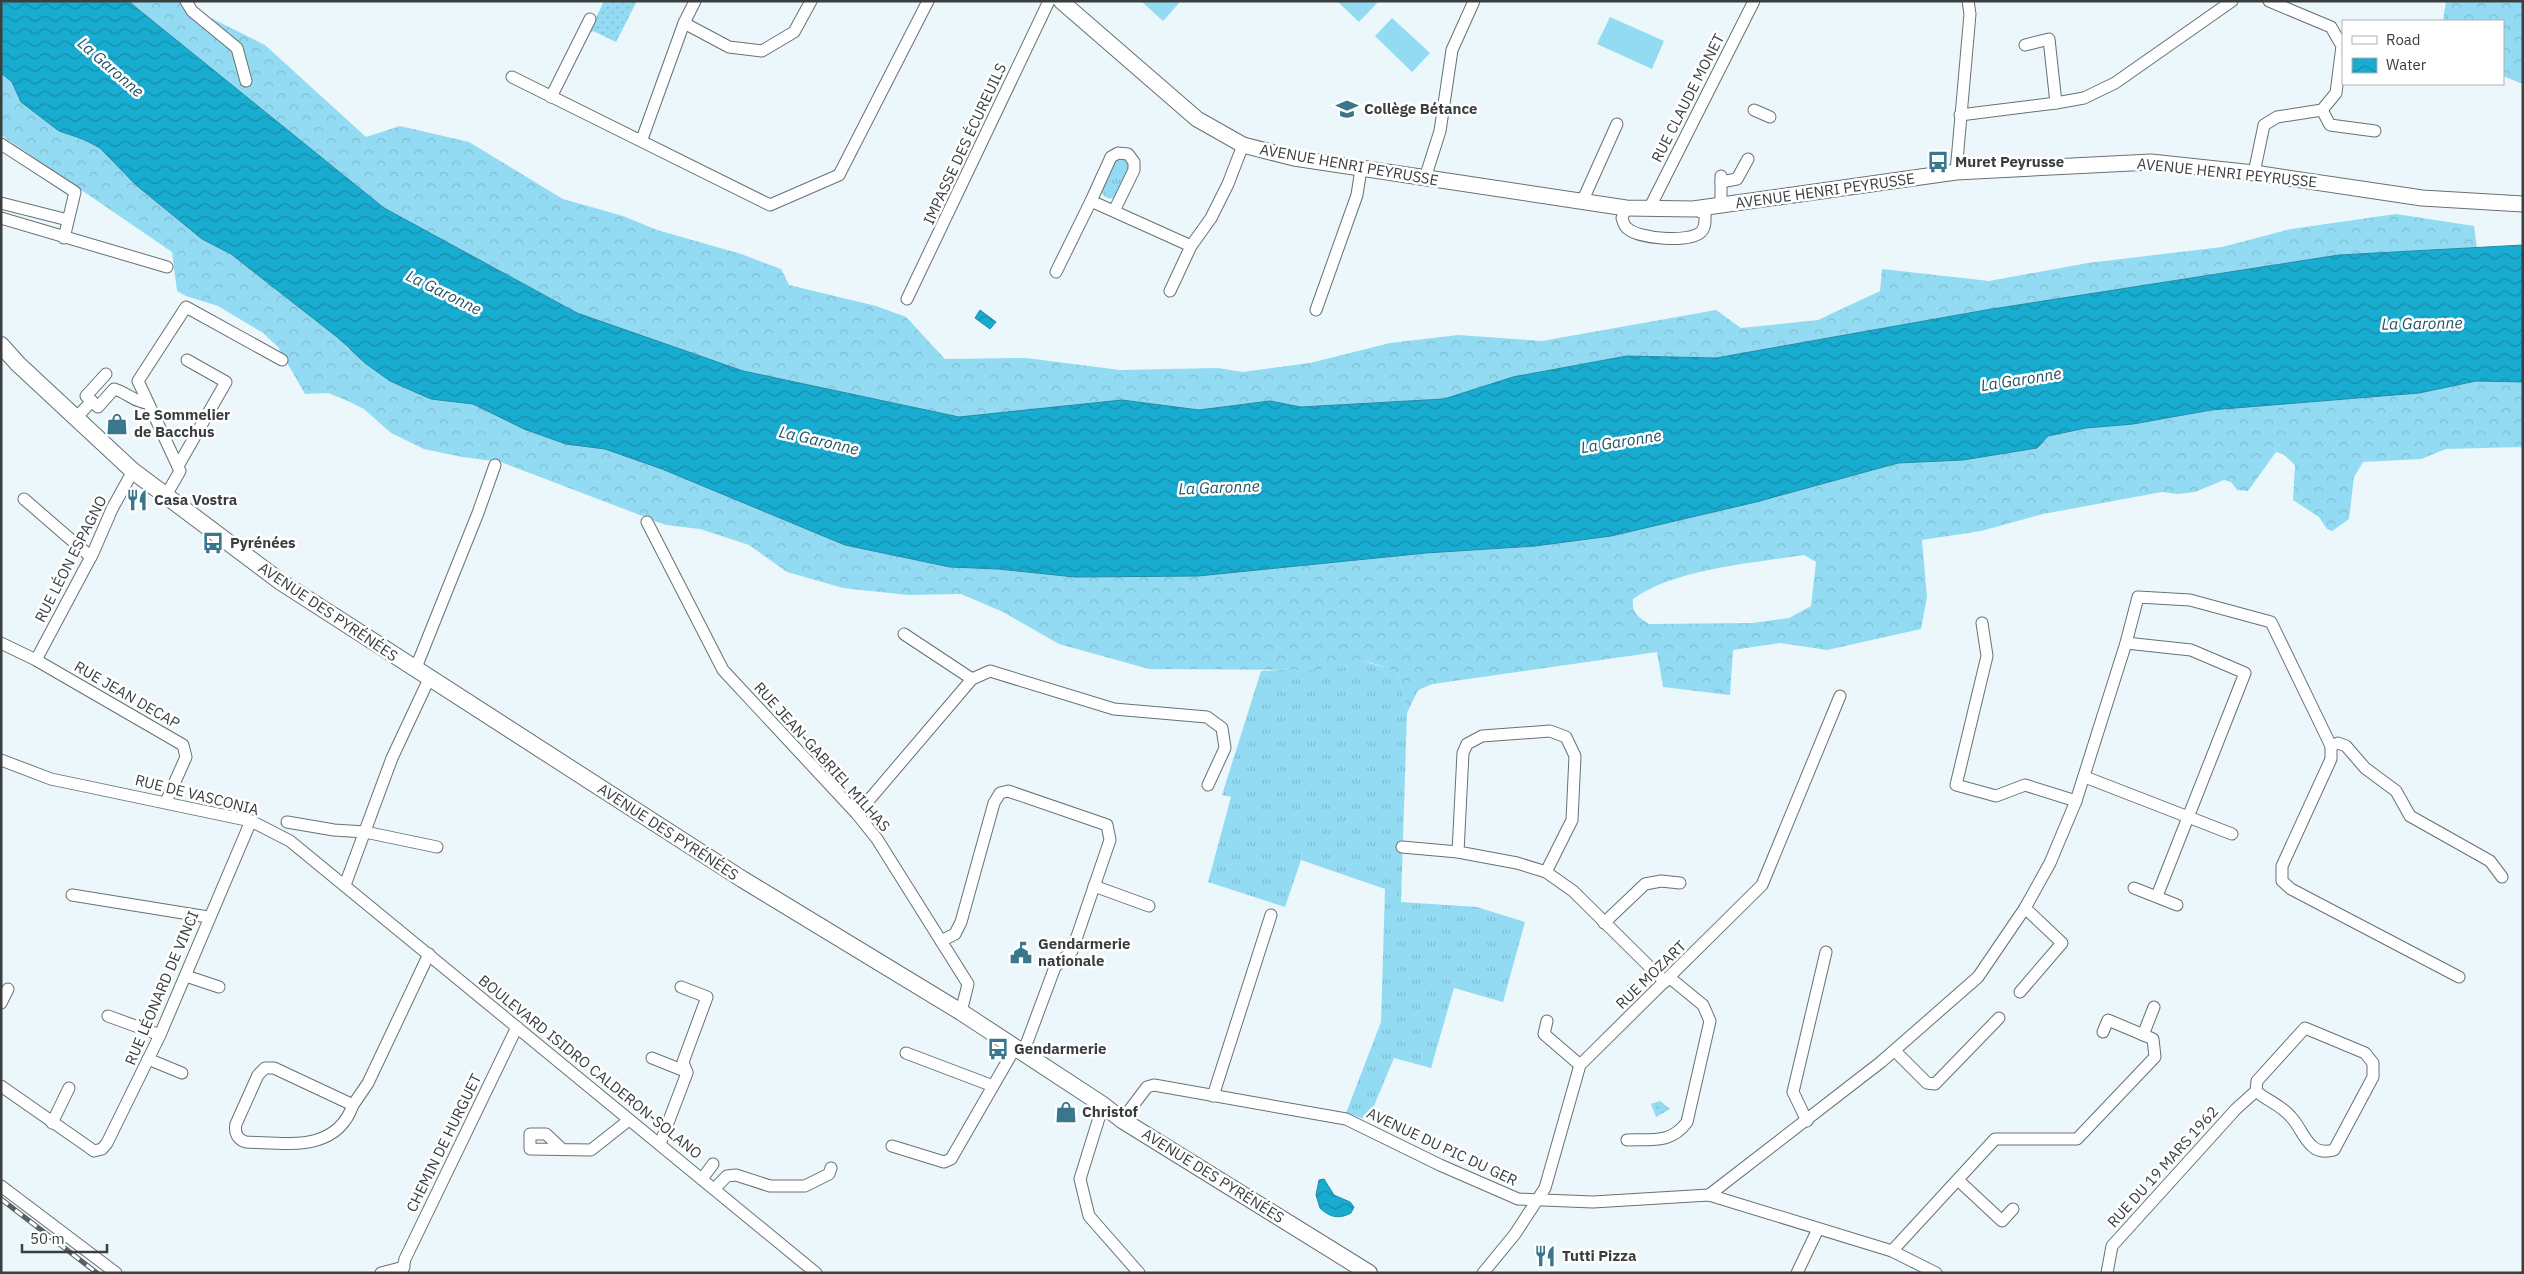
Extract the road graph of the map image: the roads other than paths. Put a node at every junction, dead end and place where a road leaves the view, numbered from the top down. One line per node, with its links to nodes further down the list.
1 (186, 1): 16 (street)
2 (695, 1): 13 (street)
3 (811, 1): 13 (street)
4 (928, 1): 25 (street)
5 (1049, 1): 49 (street, IMPASSE DES ÉCUREUILS)
6 (1061, 1): 27 (street, AVENUE HENRI PEYRUSSE)
7 (1474, 1): 32 (street)
8 (1754, 1): 39 (street, RUE CLAUDE MONET)
9 (1968, 1): 21 (street)
10 (2232, 1): 18 (street)
11 (2269, 1): 20 (street)
12 (590, 20): 17 (street)
13 (684, 23): 25 (street)
14 (2025, 44): 18 (street)
15 (512, 77): 17 (street)
16 (246, 81)
17 (551, 97): 25 (street)
18 (2056, 104): 21 (street)
19 (1754, 110): 22 (street)
20 (2322, 110): 24 (street); 31 (street)
21 (1960, 115): 30 (street)
22 (1770, 117)
23 (1617, 124): 34 (street)
24 (2375, 131)
25 (642, 139)
26 (1, 144): 43 (street)
27 (1243, 145): 29 (street, AVENUE HENRI PEYRUSSE); 45 (street)
28 (1748, 159): 37 (street)
29 (1362, 169): 32 (street, AVENUE HENRI PEYRUSSE); 50 (street)
30 (1956, 172): 31 (street, AVENUE HENRI PEYRUSSE); 37 (street, AVENUE HENRI PEYRUSSE)
31 (2254, 173): 36 (street, AVENUE HENRI PEYRUSSE)
32 (1425, 178): 34 (street, AVENUE HENRI PEYRUSSE)
33 (1091, 201): 41 (street); 41 (street); 47 (street)
34 (1582, 202): 38 (street, AVENUE HENRI PEYRUSSE)
35 (1, 203): 43 (street)
36 (2523, 204)
37 (1721, 205): 40 (street, AVENUE HENRI PEYRUSSE)
38 (1626, 208): 39 (street, AVENUE HENRI PEYRUSSE); 40 (street)
39 (1650, 209): 40 (street, AVENUE HENRI PEYRUSSE)
40 (1694, 209)
41 (1114, 211): 45 (street)
42 (1, 218): 44 (street)
43 (68, 220): 44 (street)
44 (64, 238): 46 (street)
45 (1191, 246): 48 (street)
46 (167, 267)
47 (1056, 272)
48 (1170, 291)
49 (907, 300)
50 (1316, 310)
51 (1, 345): 57 (main road, AVENUE DES PYRÉNÉES)
52 (187, 360): 59 (street)
53 (282, 360): 56 (street)
54 (106, 374): 55 (street)
55 (92, 401): 56 (street); 57 (street)
56 (148, 403): 59 (street)
57 (75, 419): 60 (main road, AVENUE DES PYRÉNÉES)
58 (495, 465): 70 (street)
59 (178, 466): 61 (street)
60 (133, 471): 61 (main road, AVENUE DES PYRÉNÉES); 64 (street, RUE LÉON ESPAGNO)
61 (165, 497): 70 (main road, AVENUE DES PYRÉNÉES)
62 (24, 500): 64 (street)
63 (647, 522): 79 (street, RUE JEAN-GABRIEL MILHAS)
64 (91, 557): 69 (street, RUE LÉON ESPAGNO)
65 (1982, 623): 77 (street)
66 (904, 634): 71 (street)
67 (1, 643): 69 (street, RUE JEAN DECAP)
68 (2126, 643): 73 (street); 75 (street); 80 (street)
69 (36, 660): 78 (street, RUE JEAN DECAP)
70 (422, 674): 83 (street); 114 (main road, AVENUE DES PYRÉNÉES)
71 (972, 679): 76 (street); 79 (street)
72 (1840, 696): 107 (street, RUE MOZART)
73 (2331, 746): 89 (street); 106 (street)
74 (1, 760): 78 (street, RUE DE VASCONIA)
75 (2085, 777): 77 (street); 80 (street)
76 (1208, 785)
77 (2076, 801): 98 (street)
78 (166, 802): 81 (street, RUE DE VASCONIA)
79 (857, 814): 102 (street, RUE JEAN-GABRIEL MILHAS)
80 (2188, 817): 84 (street); 95 (street)
81 (251, 821): 91 (street, RUE DE VASCONIA); 100 (street, RUE LÉONARD DE VINCI)
82 (287, 822): 83 (street)
83 (365, 832): 85 (street); 91 (street)
84 (2232, 834)
85 (437, 847)
86 (1402, 847): 87 (street)
87 (1458, 852): 88 (street); 88 (street)
88 (1546, 872): 101 (street)
89 (2502, 878)
90 (1680, 883): 101 (street)
91 (345, 884): 104 (street, BOULEVARD ISIDRO CALDERON-SOLANO)
92 (1094, 886): 97 (street); 102 (street); 122 (street)
93 (2134, 888): 95 (street)
94 (72, 895): 100 (street)
95 (2157, 896): 96 (street)
96 (2177, 905)
97 (1149, 906)
98 (2025, 908): 111 (street); 123 (street)
99 (1270, 915): 134 (street)
100 (208, 917): 105 (street, RUE LÉONARD DE VINCI)
101 (1604, 923): 107 (street)
102 (941, 941): 114 (street, RUE JEAN-GABRIEL MILHAS)
103 (1826, 952): 139 (street)
104 (429, 954): 118 (street, BOULEVARD ISIDRO CALDERON-SOLANO); 135 (street)
105 (186, 976): 108 (street); 121 (street, RUE LÉONARD DE VINCI)
106 (2459, 977)
107 (1668, 980): 127 (street, RUE MOZART); 141 (street)
108 (219, 987)
109 (681, 987): 128 (street)
110 (8, 989): 112 (street)
111 (2020, 992)
112 (1, 1003)
113 (2154, 1007): 120 (street)
114 (961, 1012): 122 (main road, AVENUE DES PYRÉNÉES)
115 (108, 1016): 121 (street)
116 (1999, 1018): 123 (street)
117 (1546, 1021): 127 (street)
118 (517, 1027): 137 (street, BOULEVARD ISIDRO CALDERON-SOLANO); 156 (street, CHEMIN DE HURGUET)
119 (2102, 1032): 120 (street)
120 (2143, 1034): 148 (street)
121 (160, 1035): 126 (street, RUE LÉONARD DE VINCI)
122 (1019, 1050): 131 (street); 136 (main road, AVENUE DES PYRÉNÉES)
123 (1894, 1051): 139 (street)
124 (906, 1053): 131 (street)
125 (652, 1058): 128 (street)
126 (148, 1059): 129 (street); 140 (street, RUE LÉONARD DE VINCI)
127 (1580, 1065): 152 (street, RUE MOZART)
128 (687, 1072): 142 (street)
129 (182, 1073)
130 (1, 1086): 140 (street)
131 (993, 1086): 143 (street)
132 (69, 1088): 140 (street)
133 (2256, 1091): 133 (street); 165 (street, RUE DU 19 MARS 1962)
134 (1213, 1096): 138 (street, AVENUE DU PIC DU GER); 152 (street, AVENUE DU PIC DU GER)
135 (353, 1105): 135 (street)
136 (1104, 1105): 138 (main road, AVENUE DES PYRÉNÉES); 160 (street)
137 (629, 1120): 142 (street, BOULEVARD ISIDRO CALDERON-SOLANO); 144 (street)
138 (1122, 1120): 161 (main road, AVENUE DES PYRÉNÉES)
139 (1807, 1120): 151 (street)
140 (52, 1123)
141 (1627, 1140)
142 (660, 1144): 147 (street, BOULEVARD ISIDRO CALDERON-SOLANO)
143 (892, 1146)
144 (563, 1150)
145 (713, 1164): 147 (street)
146 (831, 1168): 150 (street)
147 (702, 1179): 150 (street, BOULEVARD ISIDRO CALDERON-SOLANO)
148 (1958, 1180): 153 (street); 155 (street)
149 (1, 1186): 157 (street)
150 (714, 1189): 159 (street, BOULEVARD ISIDRO CALDERON-SOLANO)
151 (1709, 1195): 152 (street, AVENUE DU PIC DU GER); 154 (street, AVENUE DU PIC DU GER)
152 (1536, 1201): 162 (street, RUE MOZART)
153 (2013, 1209)
154 (1818, 1229): 155 (street, AVENUE DU PIC DU GER); 163 (street)
155 (1892, 1251): 164 (street, AVENUE DU PIC DU GER)
156 (403, 1270): 158 (street)
157 (116, 1273)
158 (381, 1273)
159 (816, 1273)
160 (1139, 1273)
161 (1369, 1273)
162 (1483, 1273)
163 (1797, 1273)
164 (1936, 1273)
165 (2107, 1273)

